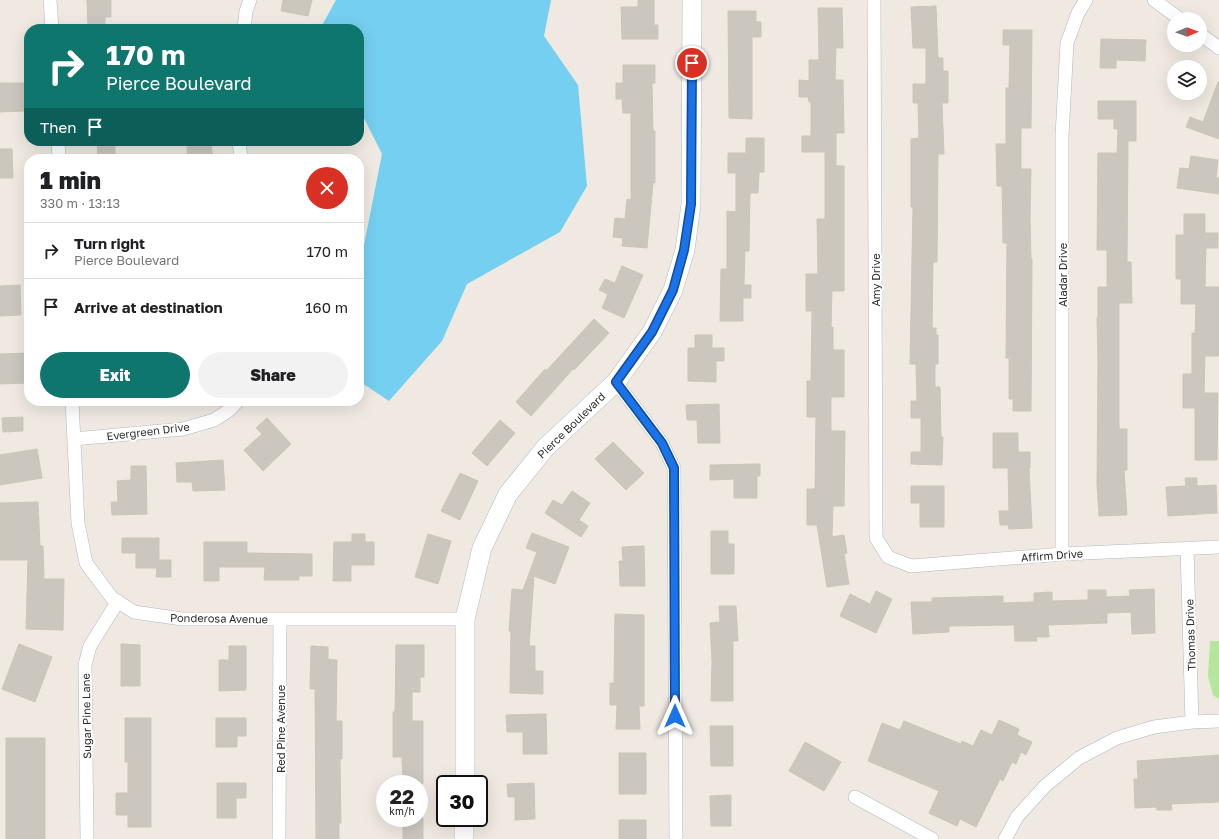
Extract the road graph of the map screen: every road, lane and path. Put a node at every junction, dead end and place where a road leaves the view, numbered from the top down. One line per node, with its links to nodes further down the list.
1 (50, 0): 8 (street)
2 (250, 0): 9 (street)
3 (692, 0): 12 (street, Pierce Boulevard)
4 (874, 0): 19 (street, Amy Drive)
5 (1086, 0): 18 (street, Aladar Drive)
6 (1154, 0): 7 (street)
7 (1170, 12)
8 (52, 24)
9 (245, 24)
10 (1207, 39): 11 (street)
11 (1219, 48)
12 (616, 382): 22 (street, Pierce Boulevard); 31 (street)
13 (72, 406): 15 (street, Ponderosa Avenue)
14 (233, 406): 15 (street, Evergreen Drive)
15 (74, 439): 20 (street, Ponderosa Avenue)
16 (1219, 547): 17 (street, Affirm Drive)
17 (1188, 548): 18 (street, Affirm Drive); 24 (street, Thomas Drive)
18 (1062, 554): 19 (street, Affirm Drive)
19 (888, 557)
20 (118, 601): 21 (street, Ponderosa Avenue); 28 (street, Sugar Pine Lane)
21 (280, 619): 22 (street, Ponderosa Avenue); 29 (street, Red Pine Avenue)
22 (465, 619): 25 (street, Pierce Boulevard)
23 (1219, 721): 24 (street)
24 (1192, 722): 33 (street)
25 (465, 775)
26 (855, 797): 32 (street)
27 (464, 827): 30 (street)
28 (88, 839)
29 (279, 839)
30 (464, 839)
31 (676, 839)
32 (932, 839)
33 (1005, 839)

